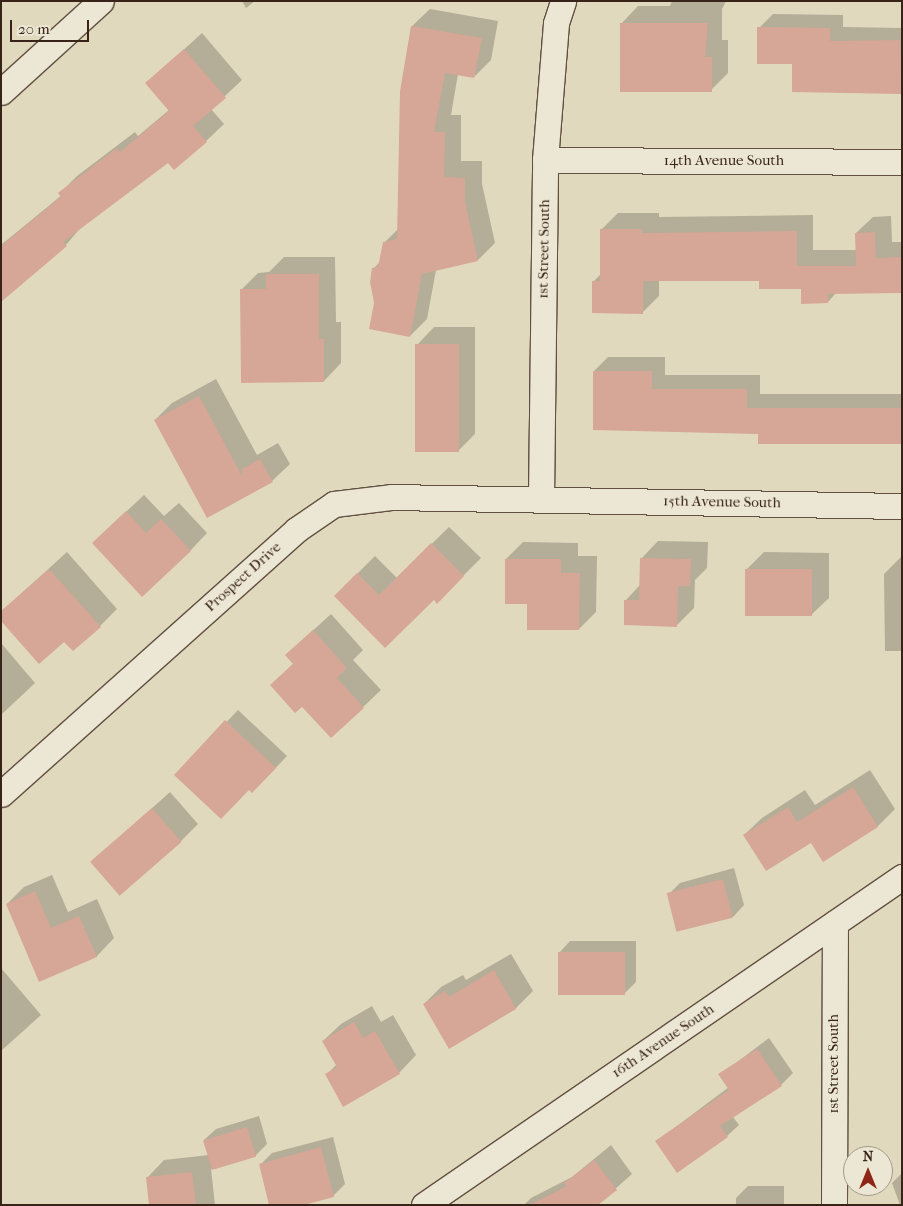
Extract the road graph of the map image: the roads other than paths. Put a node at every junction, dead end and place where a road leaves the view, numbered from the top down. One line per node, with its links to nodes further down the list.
1 (101, 1): 3 (street)
2 (563, 1): 4 (street, 1st Street South)
3 (1, 92)
4 (545, 160): 5 (street, 14th Avenue South); 6 (street, 1st Street South)
5 (902, 162)
6 (542, 498): 7 (street, 15th Avenue South); 8 (street, Prospect Drive)
7 (902, 506)
8 (1, 794)
9 (902, 877): 10 (street, 16th Avenue South)
10 (835, 923): 11 (street, 16th Avenue South); 12 (street, 1st Street South)
11 (424, 1205)
12 (834, 1205)

